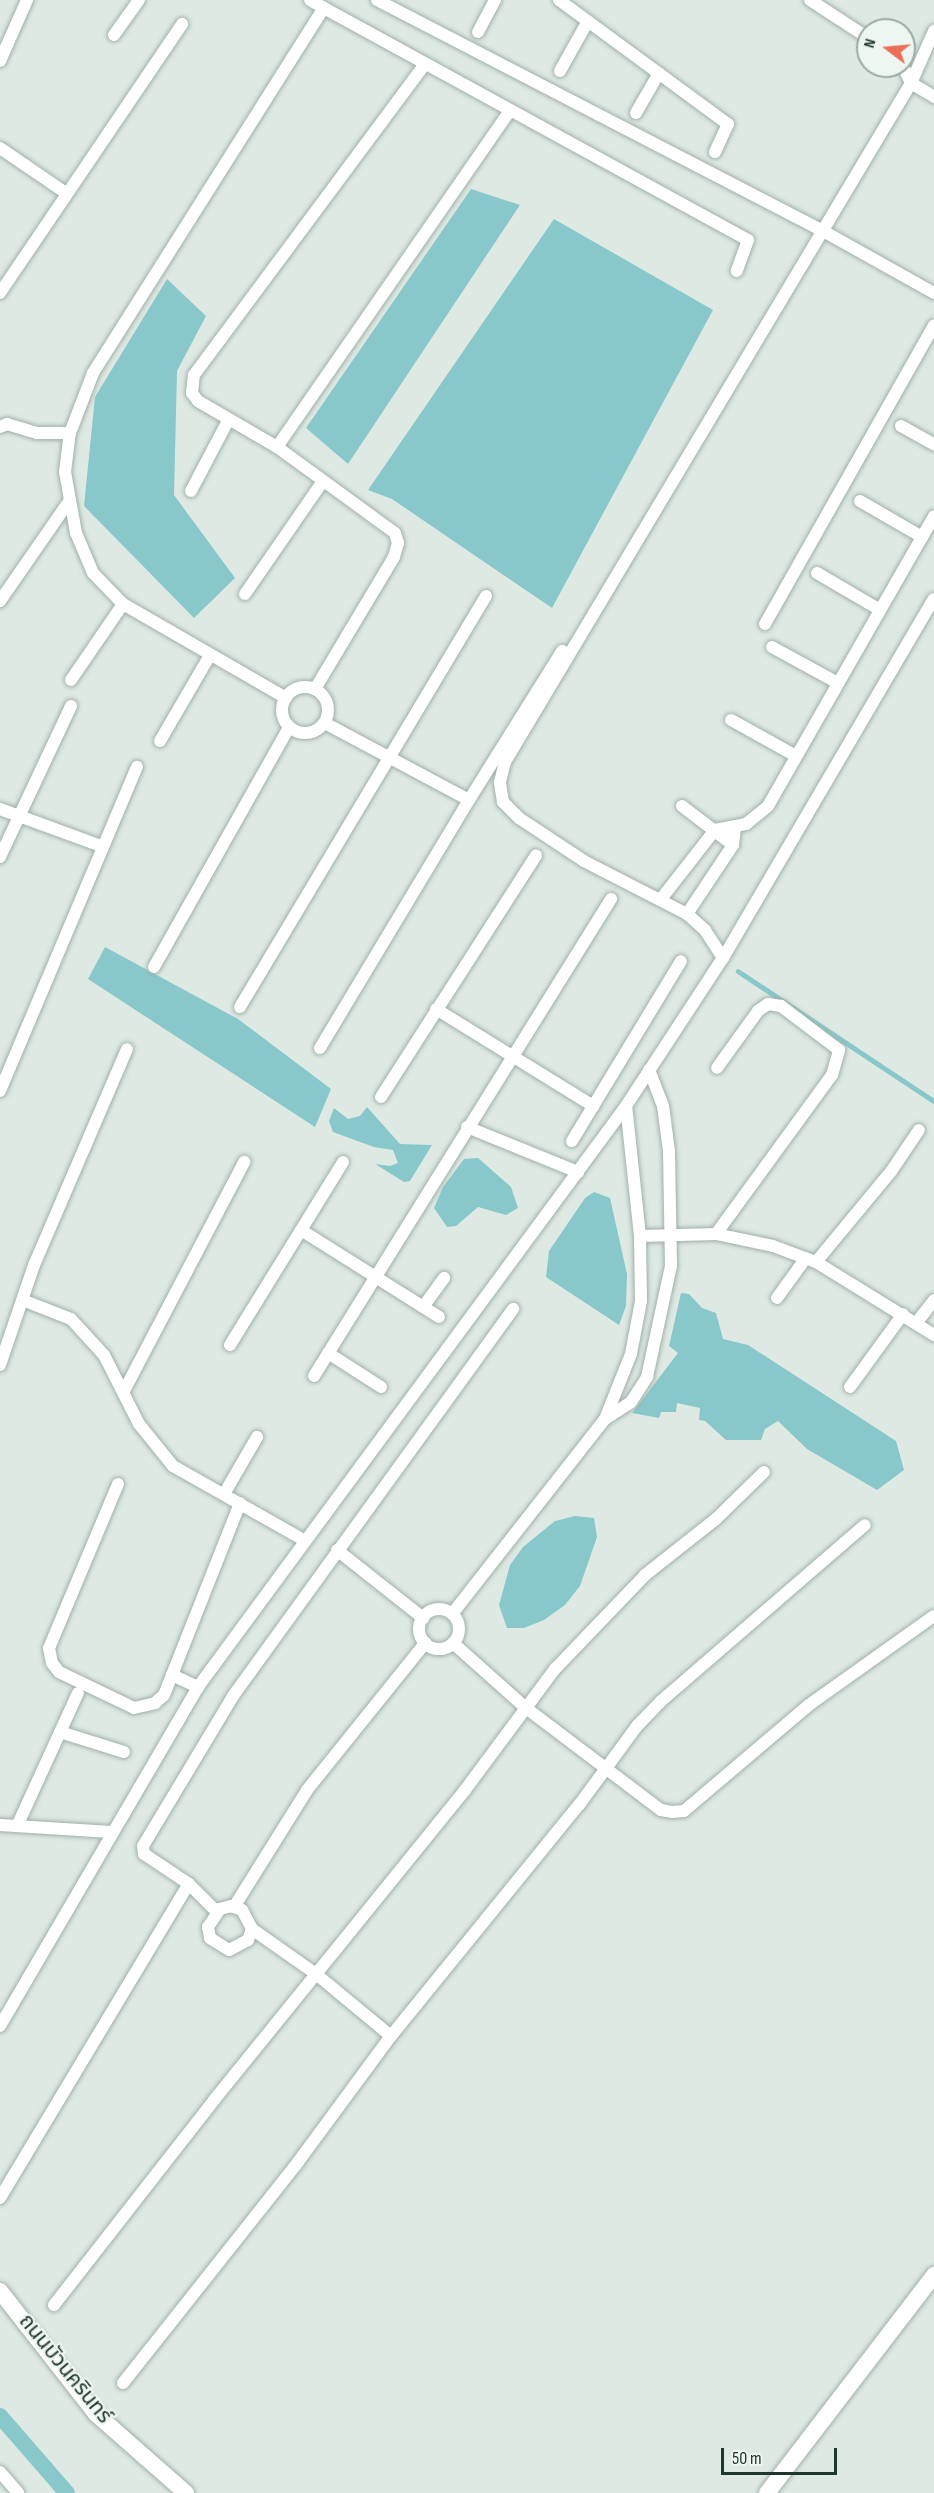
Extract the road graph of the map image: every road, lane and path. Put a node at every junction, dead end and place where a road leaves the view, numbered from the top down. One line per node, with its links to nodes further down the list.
1 (27, 0): 15 (street)
2 (139, 0): 14 (street)
3 (310, 0): 8 (street)
4 (377, 0): 27 (street)
5 (495, 0): 13 (street)
6 (559, 0): 9 (street)
7 (810, 0): 11 (street)
8 (324, 8): 16 (street); 35 (street)
9 (588, 21): 17 (street); 18 (street)
10 (182, 24): 26 (street)
11 (856, 30)
12 (934, 31): 20 (street)
13 (478, 32)
14 (114, 35)
15 (0, 61)
16 (424, 65): 22 (street); 32 (street)
17 (560, 71)
18 (659, 73): 23 (street); 25 (street)
19 (908, 78): 20 (street)
20 (911, 84): 21 (street); 27 (street)
21 (934, 97)
22 (510, 111): 28 (street); 37 (street)
23 (636, 113)
24 (0, 148): 26 (street)
25 (715, 152)
26 (66, 193): 29 (street)
27 (824, 231): 30 (street); 78 (street)
28 (737, 271)
29 (0, 293)
30 (934, 293)
31 (934, 325): 51 (street)
32 (229, 419): 37 (street); 39 (street)
33 (901, 426): 36 (street)
34 (0, 427): 35 (street)
35 (70, 433): 40 (street)
36 (934, 444)
37 (277, 447): 38 (street)
38 (323, 481): 45 (street); 57 (street)
39 (191, 491)
40 (70, 501): 48 (street); 49 (street)
41 (860, 501): 43 (street)
42 (934, 516): 43 (street)
43 (922, 537): 50 (street)
44 (817, 573): 50 (street)
45 (245, 594)
46 (486, 596): 64 (street)
47 (934, 600): 80 (street)
48 (0, 601)
49 (123, 604): 54 (street); 55 (street)
50 (880, 609): 56 (street)
51 (765, 624)
52 (772, 647): 56 (street)
53 (562, 651): 67 (street)
54 (210, 655): 58 (street); 63 (street)
55 (70, 680)
56 (838, 684): 65 (street)
57 (315, 688): 58 (street); 61 (street)
58 (286, 698): 62 (street)
59 (70, 706): 70 (street)
60 (731, 720): 65 (street)
61 (325, 723): 62 (street); 64 (street)
62 (290, 728): 82 (street)
63 (160, 741)
64 (387, 756): 67 (street); 83 (street)
65 (796, 756): 71 (street)
66 (137, 768): 74 (street)
67 (469, 800): 85 (street)
68 (682, 806): 72 (street)
69 (0, 809): 70 (street)
70 (19, 816): 74 (street); 76 (street)
71 (735, 828): 72 (street); 73 (street)
72 (714, 830): 73 (street); 78 (street)
73 (733, 845): 79 (street)
74 (101, 846): 90 (street)
75 (536, 856): 84 (street)
76 (0, 857)
77 (611, 899): 87 (street)
78 (661, 899): 79 (street)
79 (687, 914): 80 (street)
80 (723, 958): 89 (street)
81 (681, 961): 92 (street)
82 (154, 967)
83 (240, 1007)
84 (436, 1009): 87 (street); 91 (street)
85 (320, 1048)
86 (126, 1049): 109 (street)
87 (514, 1057): 92 (street); 94 (street)
88 (717, 1068): 101 (street)
89 (650, 1070): 93 (street); 102 (street)
90 (0, 1091)
91 (381, 1097)
92 (593, 1106): 96 (street)
93 (626, 1106): 99 (street); 103 (street)
94 (467, 1127): 99 (street); 105 (street)
95 (919, 1130): 104 (street)
96 (572, 1142)
97 (244, 1162): 122 (street)
98 (343, 1162): 100 (street)
99 (578, 1172): 130 (street)
100 (301, 1230): 105 (street); 116 (street)
101 (716, 1234): 102 (street); 104 (street)
102 (670, 1235): 103 (street); 123 (street)
103 (640, 1236): 123 (street)
104 (811, 1260): 107 (street); 112 (street)
105 (375, 1277): 110 (street); 117 (street)
106 (444, 1278): 110 (street)
107 (777, 1298)
108 (934, 1299): 114 (street)
109 (25, 1301): 118 (street); 122 (street)
110 (423, 1307): 113 (street)
111 (513, 1309): 131 (street)
112 (903, 1314): 114 (street); 121 (street)
113 (439, 1317)
114 (917, 1322): 115 (street)
115 (934, 1335)
116 (230, 1345)
117 (328, 1353): 119 (street); 120 (street)
118 (0, 1365)
119 (314, 1376)
120 (381, 1387)
121 (850, 1387)
122 (124, 1391): 127 (street)
123 (605, 1419): 132 (street)
124 (257, 1437): 127 (street)
125 (764, 1472): 140 (street)
126 (118, 1484): 137 (street)
127 (224, 1494): 128 (street)
128 (240, 1503): 130 (street); 137 (street)
129 (865, 1526): 143 (street)
130 (304, 1540): 138 (street)
131 (337, 1550): 134 (street); 147 (street)
132 (452, 1614): 134 (street); 136 (street)
133 (934, 1616): 143 (street)
134 (423, 1618): 135 (street)
135 (425, 1643): 136 (street); 148 (street)
136 (453, 1643): 140 (street)
137 (172, 1675): 138 (street)
138 (198, 1687): 146 (street)
139 (78, 1694): 141 (street)
140 (526, 1708): 143 (street); 151 (street)
141 (60, 1732): 142 (street); 144 (street)
142 (124, 1752)
143 (605, 1767): 153 (street)
144 (18, 1824): 145 (street); 146 (street)
145 (0, 1825)
146 (111, 1832): 152 (street)
147 (189, 1884): 149 (street); 154 (street)
148 (234, 1907): 149 (street); 150 (street)
149 (217, 1912): 150 (street)
150 (252, 1929): 151 (street)
151 (316, 1974): 153 (street); 157 (street)
152 (0, 2026)
153 (391, 2036): 158 (street)
154 (0, 2198)
155 (934, 2275): 162 (street)
156 (0, 2290): 161 (street, ถนนบัวนครินทร์)
157 (54, 2305)
158 (123, 2383)
159 (0, 2472): 160 (street)
160 (18, 2493)
161 (186, 2493)
162 (767, 2493)

